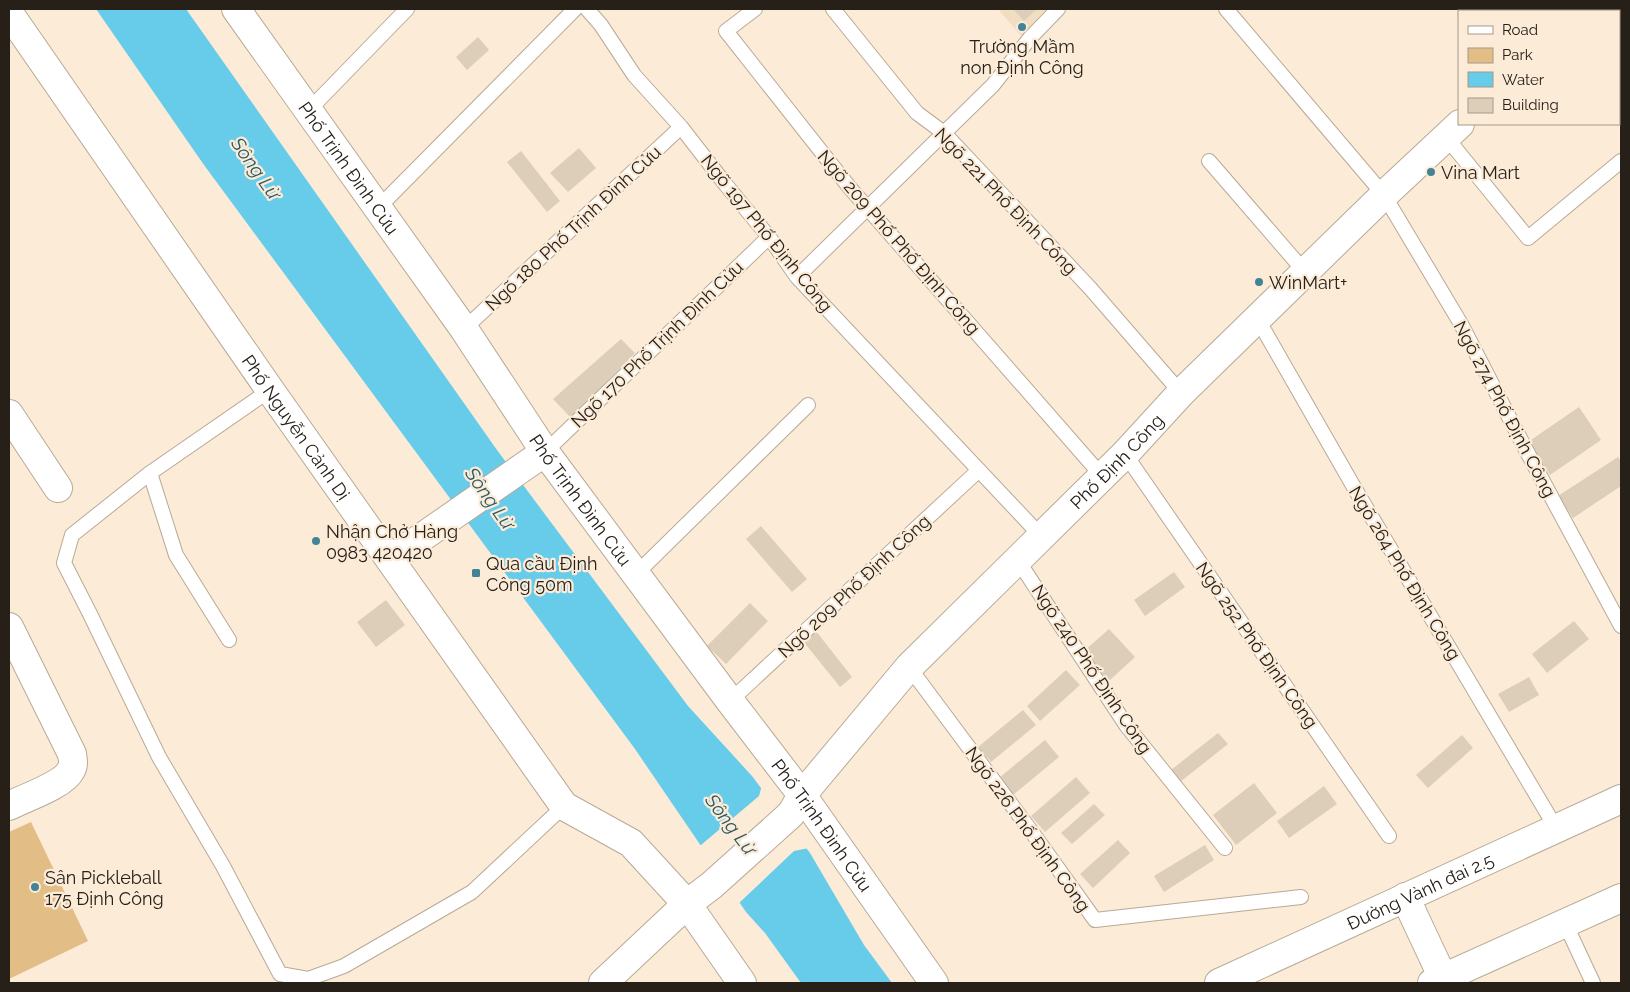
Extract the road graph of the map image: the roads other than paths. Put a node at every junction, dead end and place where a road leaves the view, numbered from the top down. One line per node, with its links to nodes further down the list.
1 (236, 9): 10 (main road, Phố Trịnh Đình Cửu)
2 (407, 9): 10 (lane)
3 (575, 9): 17 (lane)
4 (587, 9): 11 (lane, Ngõ 197 Phố Định Công)
5 (755, 9): 18 (lane, Ngõ 209 Phố Phố Định Công)
6 (832, 9): 13 (lane, Ngõ 221 Phố Định Công)
7 (1058, 9): 13 (lane)
8 (1226, 9): 16 (lane, Ngõ 274 Phố Định Công)
9 (9, 13): 24 (main road, Phố Nguyễn Cảnh Dị)
10 (308, 111): 17 (main road, Phố Trịnh Đình Cửu)
11 (681, 127): 19 (lane, Ngõ 197 Phố Định Công); 23 (lane, Ngõ 180 Phố Trịnh Đình Cửu)
12 (1453, 130): 14 (lane); 16 (main road, Phố Định Công)
13 (944, 133): 18 (lane); 25 (lane, Ngõ 221 Phố Định Công)
14 (1621, 161)
15 (1209, 162): 20 (lane)
16 (1384, 195): 20 (main road, Phố Định Công); 38 (lane, Ngõ 274 Phố Định Công)
17 (377, 209): 23 (main road, Phố Trịnh Đình Cửu)
18 (868, 209): 21 (lane); 32 (lane, Ngõ 209 Phố Phố Định Công)
19 (769, 237): 21 (lane, Ngõ 197 Phố Định Công); 28 (lane, Ngõ 170 Phố Trịnh Đình Cửu)
20 (1305, 272): 22 (main road, Phố Định Công)
21 (797, 277): 30 (lane, Ngõ 197 Phố Định Công)
22 (1257, 318): 25 (main road, Phố Định Công); 47 (lane, Ngõ 264 Phố Định Công)
23 (464, 329): 28 (main road, Phố Trịnh Đình Cửu)
24 (270, 390): 31 (lane); 35 (main road, Phố Nguyễn Cảnh Dị)
25 (1181, 393): 29 (main road, Phố Định Công)
26 (808, 405): 37 (lane)
27 (9, 414): 33 (main road)
28 (545, 452): 35 (main road); 37 (main road, Phố Trịnh Đình Cửu)
29 (1126, 454): 32 (main road, Phố Định Công); 48 (lane, Ngõ 252 Phố Định Công)
30 (979, 470): 34 (lane, Ngõ 197 Phố Định Công); 42 (lane, Ngõ 209 Phố Định Công)
31 (150, 473): 40 (lane); 46 (lane)
32 (1102, 476): 34 (main road, Phố Định Công)
33 (58, 488)
34 (1040, 536): 36 (main road, Phố Định Công)
35 (390, 559): 46 (main road, Phố Nguyễn Cảnh Dị)
36 (1017, 559): 41 (main road, Phố Định Công); 49 (lane, Ngõ 240 Phố Định Công)
37 (636, 574): 42 (main road, Phố Trịnh Đình Cửu)
38 (1620, 619)
39 (9, 627): 45 (main road)
40 (229, 640)
41 (909, 668): 44 (main road, Phố Định Công); 50 (lane, Ngõ 226 Phố Định Công)
42 (730, 700): 44 (main road, Phố Trịnh Đình Cửu)
43 (1621, 799): 47 (main road, Đường Vành đai 2.5)
44 (796, 805): 53 (main road, Phố Định Công); 58 (main road, Phố Trịnh Đình Cửu)
45 (9, 806)
46 (564, 806): 53 (main road, Phố Nguyễn Cảnh Dị)
47 (1556, 828): 51 (main road, Đường Vành đai 2.5)
48 (1389, 836)
49 (1226, 848)
50 (1301, 897)
51 (1405, 897): 55 (main road); 59 (main road, Đường Vành đai 2.5)
52 (1621, 898): 54 (main road)
53 (687, 904): 56 (main road); 57 (main road, Phố Nguyễn Cảnh Dị)
54 (1565, 922): 55 (main road); 60 (lane)
55 (1440, 981)
56 (603, 983)
57 (742, 983)
58 (934, 983)
59 (1219, 983)
60 (1593, 983)

